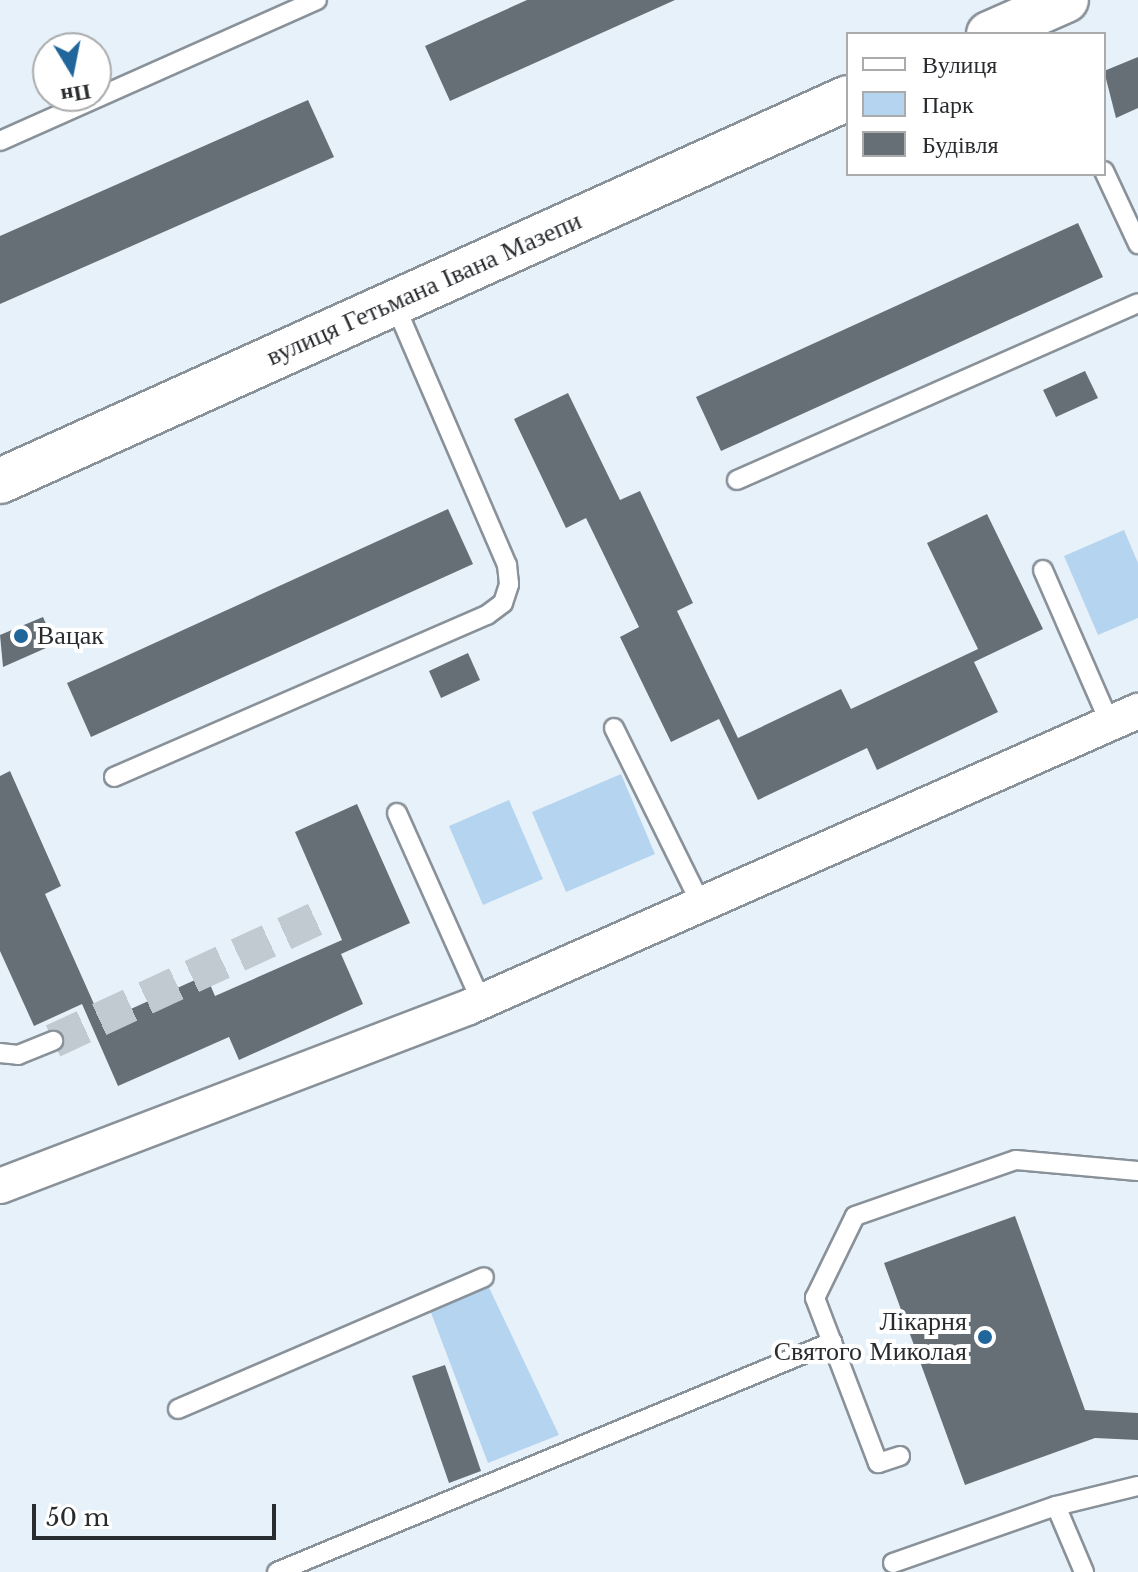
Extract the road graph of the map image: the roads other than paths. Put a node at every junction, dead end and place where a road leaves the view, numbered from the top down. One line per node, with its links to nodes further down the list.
1 (317, 0): 5 (lane)
2 (1066, 0): 3 (main road)
3 (1017, 29)
4 (846, 99): 8 (main road, вулиця Гетьмана Івана Мазепи)
5 (0, 141)
6 (1106, 175): 7 (lane)
7 (1138, 244)
8 (394, 303): 11 (main road, вулиця Гетьмана Івана Мазепи); 15 (lane)
9 (1138, 303): 10 (lane)
10 (737, 480)
11 (0, 481)
12 (1043, 570): 13 (lane)
13 (1124, 717): 17 (street)
14 (614, 728): 17 (lane)
15 (114, 777)
16 (397, 813): 18 (lane)
17 (701, 904): 18 (street)
18 (481, 1001): 22 (street)
19 (53, 1041): 20 (lane)
20 (0, 1053)
21 (1138, 1171): 24 (lane)
22 (0, 1186)
23 (484, 1277): 25 (lane)
24 (832, 1342): 26 (lane); 30 (lane)
25 (178, 1409)
26 (900, 1456)
27 (1138, 1486): 28 (lane)
28 (1056, 1506): 29 (lane); 31 (lane)
29 (893, 1563)
30 (277, 1572)
31 (1084, 1572)

